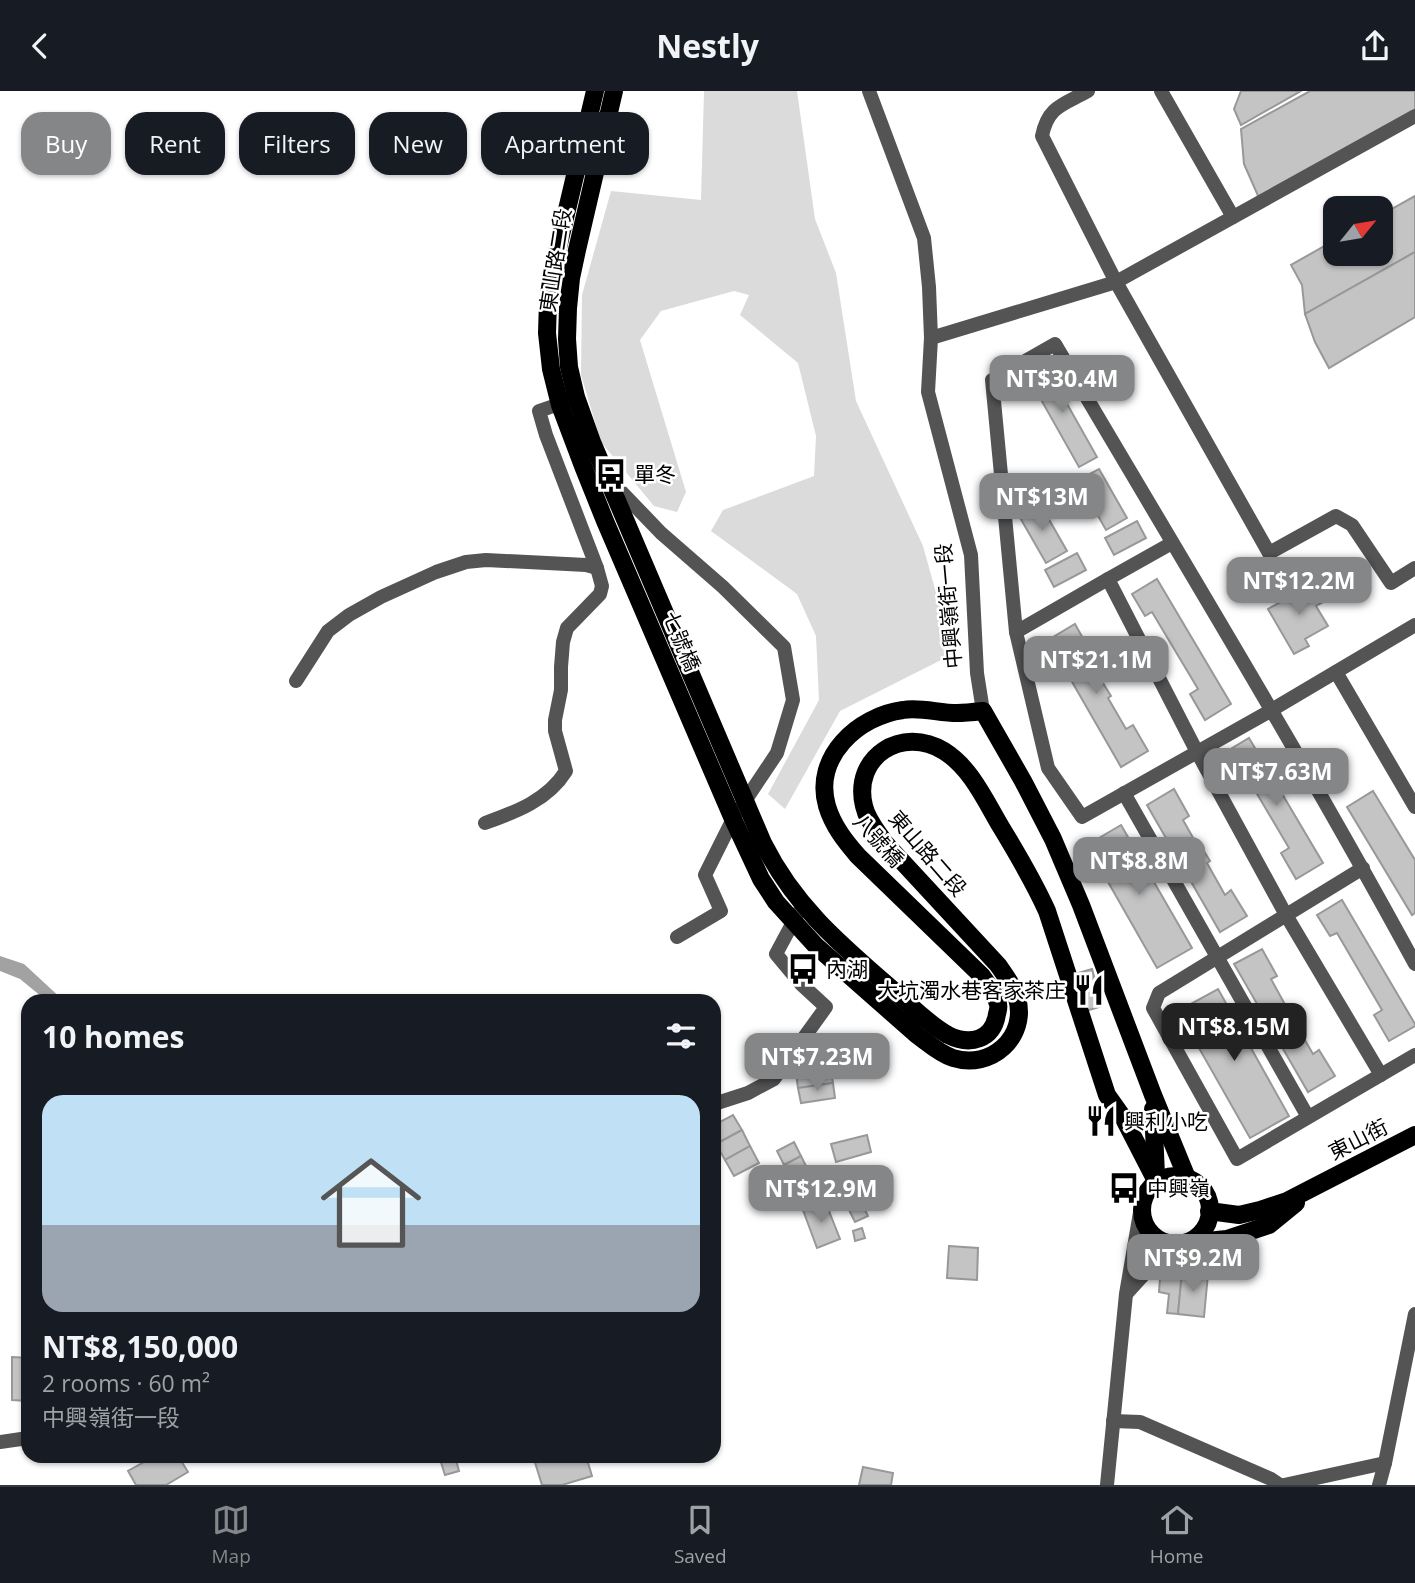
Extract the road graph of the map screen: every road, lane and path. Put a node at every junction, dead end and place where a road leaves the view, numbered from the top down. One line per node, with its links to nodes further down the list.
1 (595, 91): 10 (main road, 東山路二段)
2 (614, 91): 10 (main road, 東山路二段)
3 (869, 91): 9 (street, 中興嶺街一段)
4 (1088, 91): 8 (street)
5 (1161, 91): 7 (street)
6 (1415, 116): 7 (street)
7 (1233, 217): 8 (street)
8 (1116, 282): 9 (street); 15 (street)
9 (931, 338): 21 (street, 中興嶺街一段)
10 (568, 401): 11 (main road, 東山路二段); 12 (main road, 東山路二段); 14 (street)
11 (606, 475): 12 (main road, 東山路二段); 26 (street)
12 (614, 518): 24 (main road, 七號橋); 26 (main road, 七號橋)
13 (1172, 543): 16 (street); 18 (street); 22 (street)
14 (597, 568): 20 (street); 29 (street)
15 (1415, 568)
16 (1108, 579): 18 (street); 23 (street)
17 (1415, 625): 19 (street)
18 (1016, 632): 25 (street)
19 (1336, 672): 22 (street); 27 (street)
20 (296, 681)
21 (983, 711): 31 (main road, 八號橋); 39 (main road, 中興嶺街一段)
22 (1270, 711): 23 (street); 30 (street)
23 (1197, 752): 25 (street); 32 (street)
24 (716, 779): 28 (main road, 東山路二段)
25 (1124, 793): 35 (street)
26 (744, 799): 28 (street); 31 (main road)
27 (1415, 807)
28 (733, 819): 33 (main road, 東山路二段); 34 (street)
29 (485, 823)
30 (1363, 868): 32 (street); 36 (street)
31 (803, 906): 33 (street)
32 (1286, 915): 35 (street); 38 (street)
33 (793, 922): 40 (street); 44 (main road, 東山路二段)
34 (677, 937)
35 (1217, 957): 41 (street); 41 (street)
36 (1415, 964)
37 (1415, 1055): 38 (street)
38 (1381, 1075): 41 (street)
39 (1153, 1095): 43 (main road, 中興嶺街一段); 44 (main road, 中興嶺街一段)
40 (721, 1102)
41 (1308, 1117)
42 (1415, 1135): 45 (main road, 東山街)
43 (1187, 1178): 44 (main road); 47 (main road)
44 (1157, 1183): 46 (main road)
45 (1322, 1183): 47 (main road, 東山街); 48 (main road, 東山街)
46 (1142, 1201): 48 (main road); 49 (street)
47 (1209, 1211): 48 (main road)
48 (1184, 1243): 49 (street, 東山街)
49 (1126, 1294): 51 (street)
50 (1415, 1314): 54 (street)
51 (1113, 1421): 55 (street); 56 (street)
52 (21, 1439): 53 (street)
53 (0, 1442)
54 (1385, 1462): 56 (street); 57 (street)
55 (1107, 1485)
56 (1282, 1485)
57 (1379, 1485)

